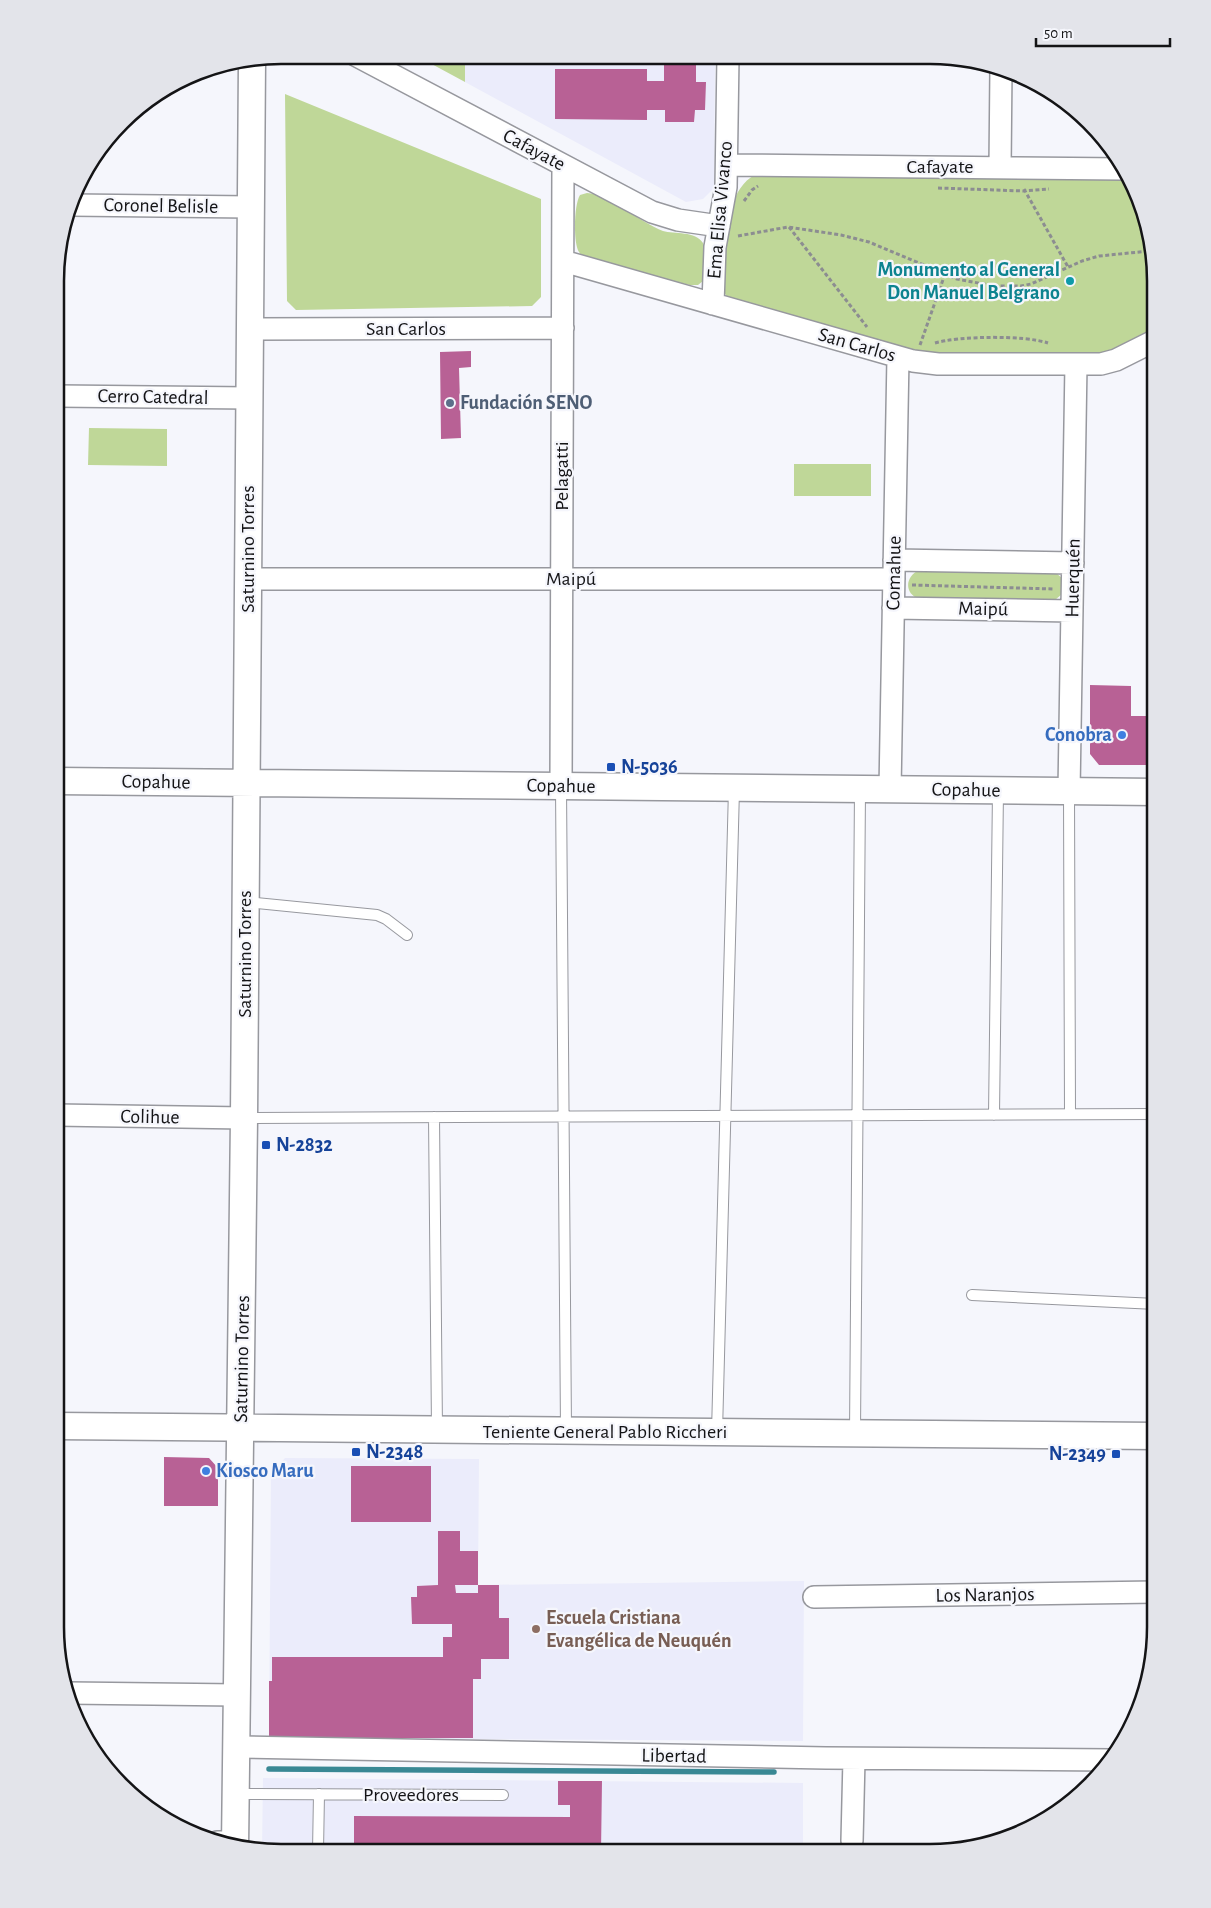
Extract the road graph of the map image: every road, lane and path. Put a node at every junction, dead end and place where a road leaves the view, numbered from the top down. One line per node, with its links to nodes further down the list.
1 (372, 64): 5 (street, Cafayate)
2 (728, 64): 6 (street, Ema Elisa Vivanco)
3 (252, 66): 15 (street, Saturnino Torres)
4 (1001, 75): 7 (street)
5 (563, 165): 17 (street, Cafayate); 21 (street, Pelagatti)
6 (727, 165): 7 (street, Cafayate); 17 (street, Ema Elisa Vivanco)
7 (1000, 168): 8 (street, Cafayate)
8 (1116, 169)
9 (762, 184): 14 (path)
10 (937, 188): 12 (path)
11 (1053, 188): 12 (path)
12 (1024, 191): 22 (path)
13 (77, 205): 15 (street, Coronel Belisle)
14 (742, 205)
15 (251, 207): 27 (street, Saturnino Torres)
16 (788, 226): 18 (path); 23 (path); 26 (path)
17 (729, 227): 18 (path); 24 (street, Ema Elisa Vivanco)
18 (738, 236): 19 (path)
19 (736, 244)
20 (1145, 251): 22 (path)
21 (563, 261): 24 (street, San Carlos); 25 (street, Pelagatti)
22 (1068, 267): 23 (path)
23 (945, 274): 30 (path)
24 (713, 304): 34 (street, San Carlos)
25 (563, 328): 27 (street, San Carlos); 41 (street, Pelagatti)
26 (860, 328)
27 (250, 329): 37 (street, Saturnino Torres)
28 (915, 343): 30 (path)
29 (1147, 344): 35 (street, San Carlos)
30 (920, 345): 31 (path)
31 (925, 345)
32 (930, 345): 33 (path)
33 (1053, 345)
34 (898, 357): 35 (street, San Carlos); 39 (street, Comahue)
35 (1076, 364): 38 (street, Huerquén)
36 (64, 396): 37 (street, Cerro Catedral)
37 (250, 398): 40 (street, Saturnino Torres)
38 (1073, 563): 39 (street, Maipú); 44 (street, Huerquén)
39 (898, 575): 41 (street, Maipú); 42 (path); 43 (street, Comahue)
40 (248, 579): 41 (street, Maipú); 46 (street, Saturnino Torres)
41 (562, 579): 47 (street, Pelagatti)
42 (1054, 589)
43 (893, 608): 44 (street, Maipú); 50 (street, Comahue)
44 (1072, 611): 52 (street, Huerquén)
45 (64, 781): 46 (street, Copahue)
46 (246, 783): 47 (street, Copahue); 54 (street, Saturnino Torres)
47 (561, 786): 48 (street, Copahue); 63 (lane)
48 (734, 788): 49 (street, Copahue); 61 (lane)
49 (860, 789): 50 (street, Copahue); 59 (lane)
50 (890, 789): 51 (street, Copahue)
51 (998, 790): 52 (street, Copahue); 60 (lane)
52 (1069, 791): 53 (street, Copahue); 56 (lane)
53 (1147, 792)
54 (246, 902): 55 (lane); 64 (street, Saturnino Torres)
55 (407, 934)
56 (1070, 1114): 57 (lane); 60 (lane)
57 (1147, 1114)
58 (64, 1115): 64 (street, Colihue)
59 (858, 1115): 60 (lane); 61 (lane); 72 (lane)
60 (994, 1115)
61 (725, 1116): 63 (lane); 71 (lane)
62 (434, 1117): 63 (lane); 64 (lane); 69 (lane)
63 (564, 1117): 70 (lane)
64 (244, 1118): 68 (street, Saturnino Torres)
65 (972, 1295): 66 (lane)
66 (1147, 1304)
67 (64, 1426): 68 (street, Teniente General Pablo Riccheri)
68 (241, 1429): 69 (street, Teniente General Pablo Riccheri); 77 (street, Saturnino Torres)
69 (437, 1430): 70 (street, Teniente General Pablo Riccheri)
70 (566, 1431): 71 (street, Teniente General Pablo Riccheri)
71 (717, 1432): 72 (street, Teniente General Pablo Riccheri)
72 (855, 1434): 73 (street, Teniente General Pablo Riccheri)
73 (1147, 1436)
74 (1147, 1592): 75 (street, Los Naranjos)
75 (814, 1597)
76 (74, 1693): 77 (street)
77 (237, 1695): 78 (street, Saturnino Torres)
78 (236, 1747): 79 (street, Libertad); 81 (street, Saturnino Torres)
79 (854, 1759): 80 (street, Libertad); 85 (street)
80 (1101, 1760)
81 (236, 1794): 82 (lane, Proveedores); 84 (street, Saturnino Torres)
82 (319, 1794): 83 (lane, Proveedores); 86 (lane)
83 (503, 1795)
84 (230, 1838)
85 (852, 1841)
86 (318, 1844)

